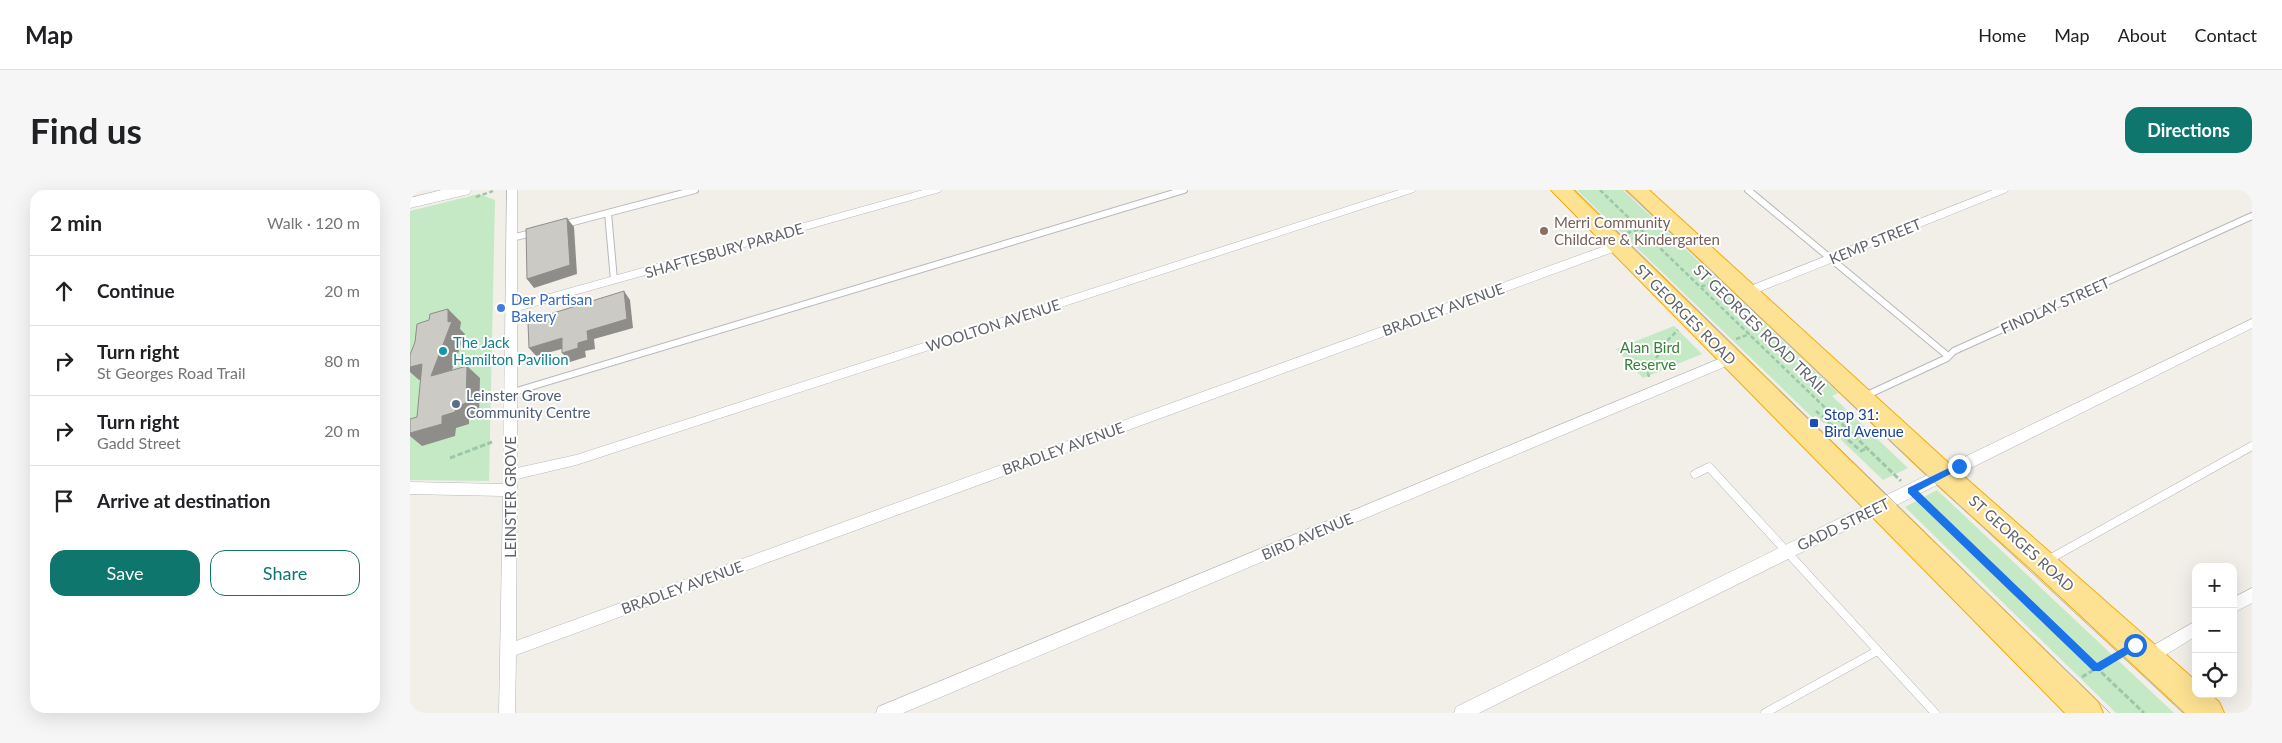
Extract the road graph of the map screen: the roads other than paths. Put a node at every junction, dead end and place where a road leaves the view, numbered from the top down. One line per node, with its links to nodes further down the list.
1 (463, 190): 11 (main road)
2 (512, 190): 16 (street, LEINSTER GROVE)
3 (695, 190): 12 (lane)
4 (936, 190): 19 (street, SHAFTESBURY PARADE)
5 (1184, 190): 25 (lane)
6 (1410, 190): 30 (street, WOOLTON AVENUE)
7 (1561, 190): 17 (highway, ST GEORGES ROAD)
8 (1637, 190): 20 (highway, ST GEORGES ROAD)
9 (1748, 190): 18 (lane)
10 (2003, 190): 18 (street, KEMP STREET)
11 (410, 203)
12 (608, 213): 14 (lane); 19 (lane)
13 (2252, 216): 23 (lane, FINDLAY STREET)
14 (556, 226)
15 (538, 231): 16 (lane)
16 (512, 238): 21 (street, LEINSTER GROVE)
17 (1617, 246): 24 (highway, ST GEORGES ROAD); 38 (street, BRADLEY AVENUE)
18 (1831, 259): 20 (street, KEMP STREET); 23 (lane)
19 (614, 280): 21 (street, SHAFTESBURY PARADE)
20 (1747, 292): 26 (highway, ST GEORGES ROAD)
21 (511, 309): 25 (street, LEINSTER GROVE)
22 (2252, 323): 29 (street, GADD STREET)
23 (1948, 356): 26 (lane, FINDLAY STREET)
24 (1731, 359): 32 (highway, ST GEORGES ROAD); 43 (street, BIRD AVENUE)
25 (510, 393): 30 (street, LEINSTER GROVE)
26 (1861, 398): 29 (highway, ST GEORGES ROAD)
27 (2252, 446): 34 (lane)
28 (1694, 474): 33 (lane)
29 (1943, 474): 32 (street, GADD STREET); 34 (highway, ST GEORGES ROAD)
30 (510, 484): 31 (street, WOOLTON AVENUE); 38 (street, LEINSTER GROVE)
31 (410, 488)
32 (1880, 506): 33 (street, GADD STREET); 41 (highway, ST GEORGES ROAD)
33 (1787, 552): 39 (lane); 44 (street, GADD STREET)
34 (2044, 562): 40 (highway, ST GEORGES ROAD)
35 (2252, 595): 36 (street)
36 (2237, 604)
37 (2192, 630): 40 (street)
38 (508, 650): 42 (street, LEINSTER GROVE)
39 (1877, 651): 45 (lane); 46 (lane)
40 (2141, 651): 47 (highway, ST GEORGES ROAD)
41 (2072, 704)
42 (507, 713)
43 (884, 713)
44 (1462, 713)
45 (1764, 713)
46 (1935, 713)
47 (2208, 713)

